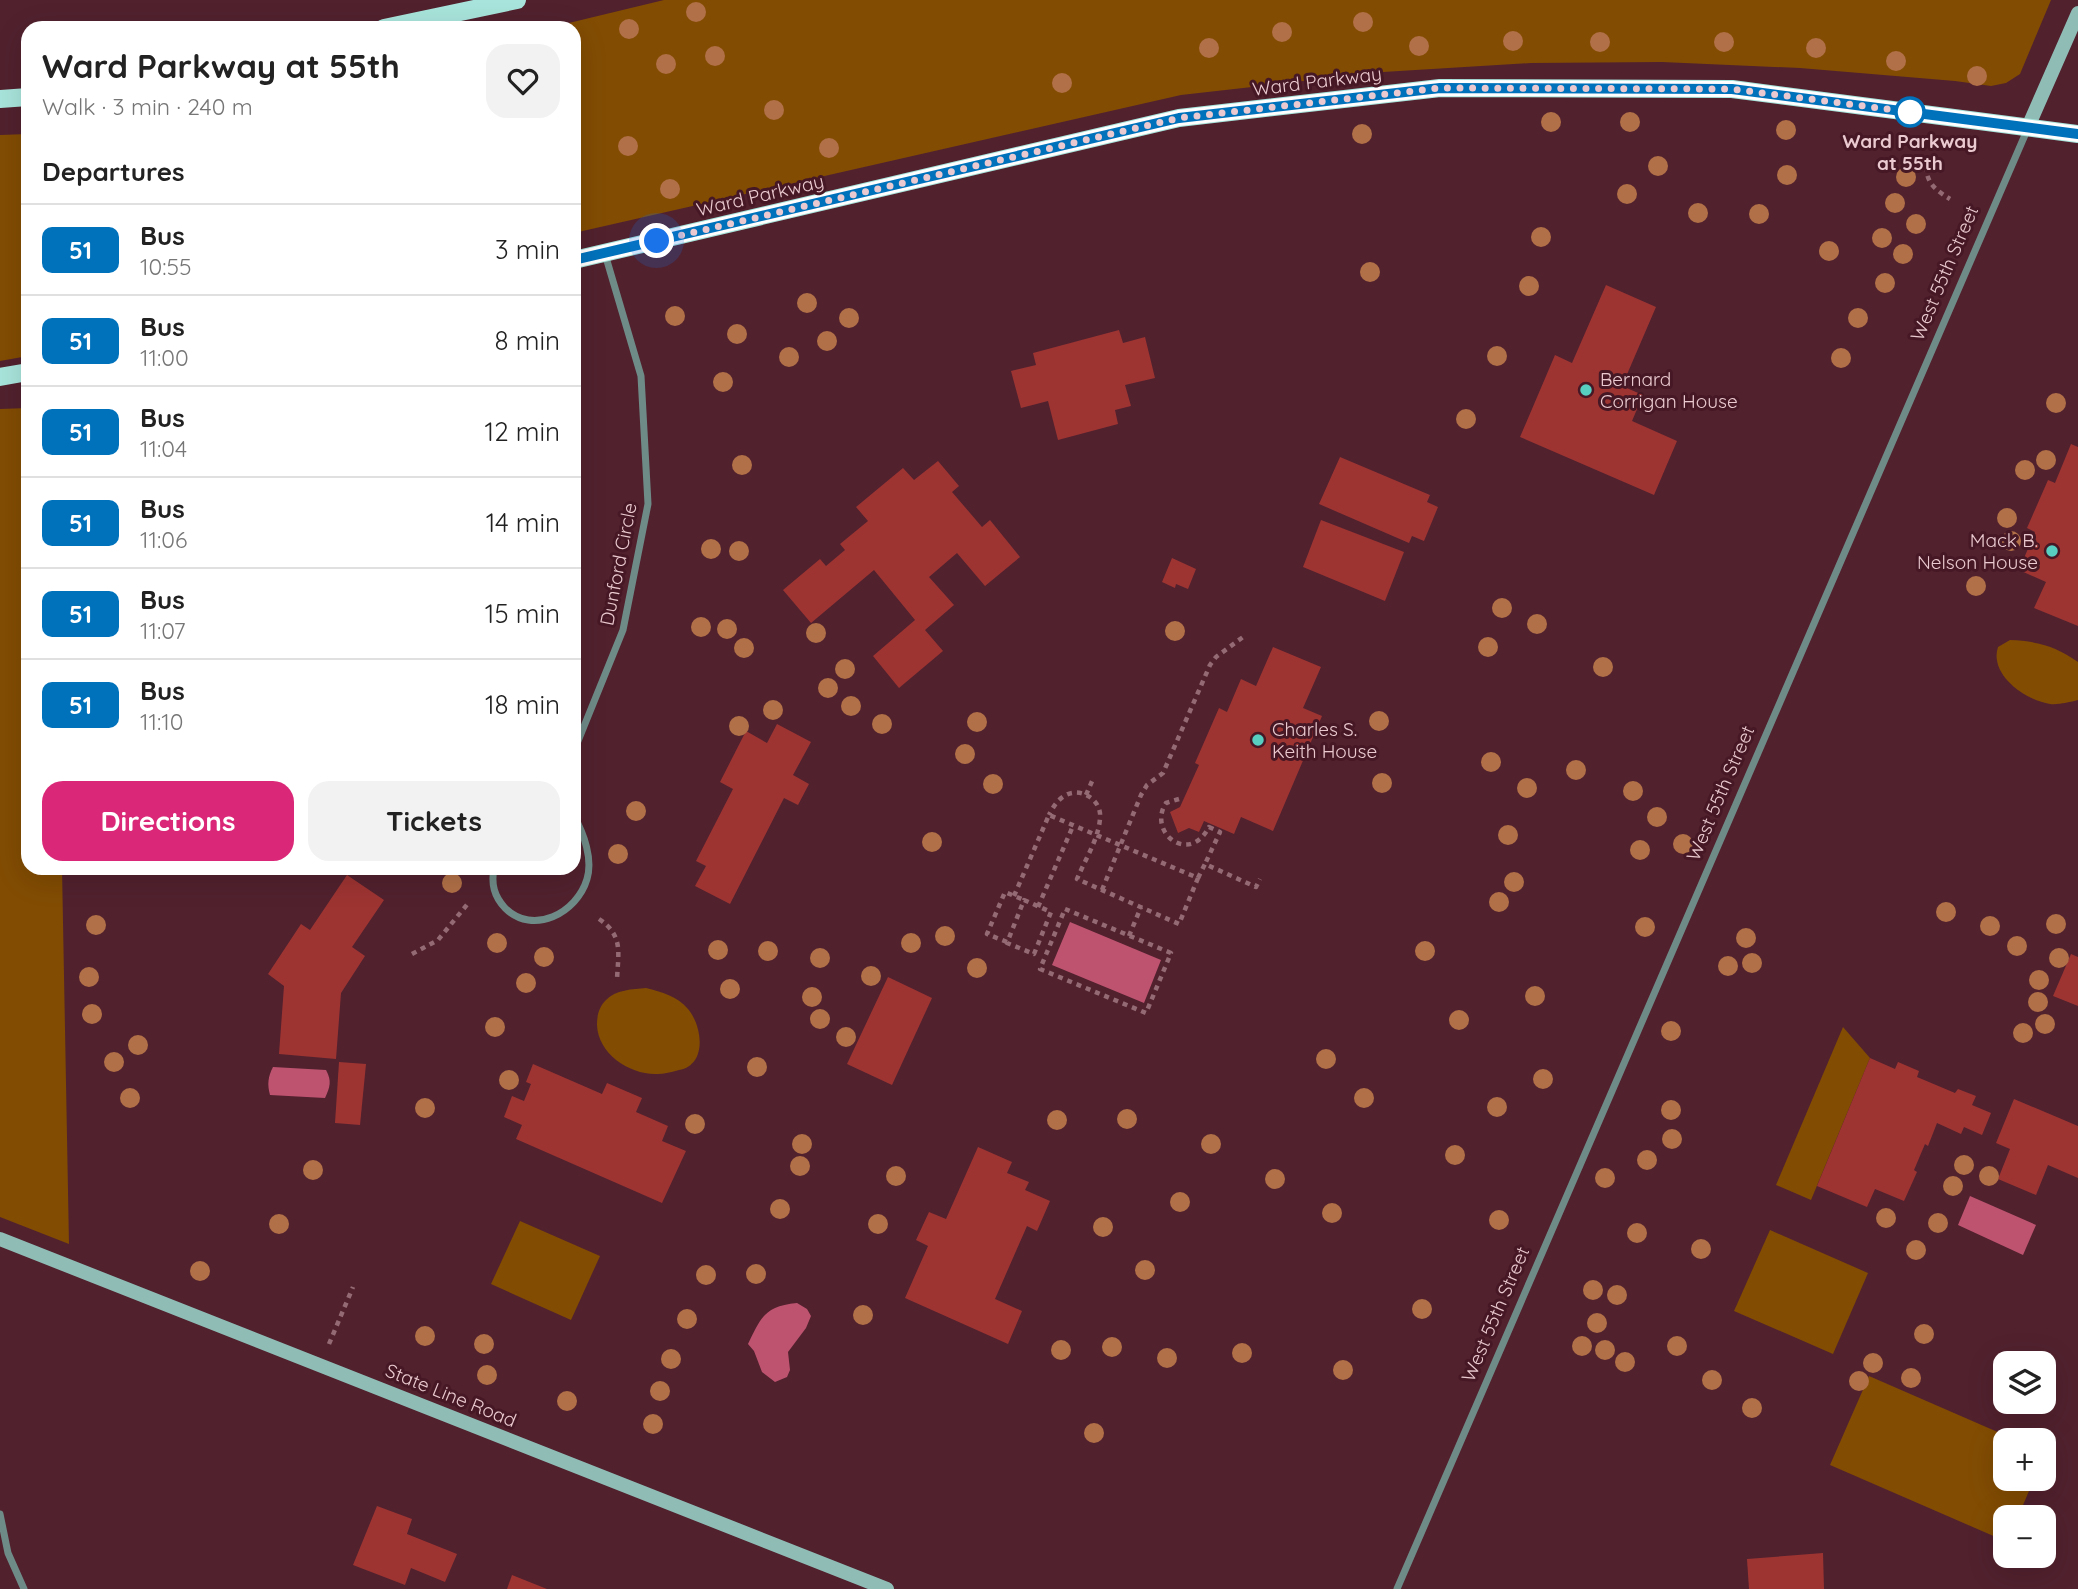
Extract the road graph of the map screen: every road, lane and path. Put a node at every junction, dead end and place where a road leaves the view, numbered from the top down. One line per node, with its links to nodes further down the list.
1 (517, 0): 3 (main road)
2 (2078, 13): 6 (main road, West 55th Street)
3 (417, 21)
4 (21, 98): 5 (main road)
5 (0, 99)
6 (2028, 127): 7 (main road, Ward Parkway); 10 (main road, Ward Parkway); 47 (street, West 55th Street)
7 (2078, 134)
8 (1925, 156): 9 (path)
9 (1951, 199)
10 (605, 253): 11 (main road, Ward Parkway); 15 (street, Dunford Circle)
11 (581, 258)
12 (21, 373): 13 (main road)
13 (0, 377)
14 (1243, 637): 23 (path)
15 (581, 734)
16 (1093, 779): 17 (path)
17 (1086, 795): 19 (path); 22 (path)
18 (1179, 799): 24 (path)
19 (1049, 816): 20 (path); 29 (path)
20 (1073, 826): 22 (path); 32 (path)
21 (581, 827): 25 (street)
22 (1096, 835): 23 (path); 28 (path)
23 (1120, 845): 26 (path); 28 (path)
24 (1205, 864): 26 (path); 27 (path)
25 (493, 875)
26 (1198, 878): 33 (path)
27 (1260, 879)
28 (1102, 890): 33 (path)
29 (1014, 896): 31 (path); 38 (path)
30 (470, 901): 39 (path)
31 (1024, 901): 32 (path); 38 (path)
32 (1038, 907): 35 (path)
33 (1141, 907): 36 (path)
34 (599, 919): 40 (path)
35 (1043, 933): 37 (path); 38 (path)
36 (1129, 936): 37 (path); 37 (path)
37 (1053, 938)
38 (1007, 943)
39 (412, 954)
40 (617, 980)
41 (0, 1239): 43 (main road, State Line Road)
42 (353, 1287): 43 (path)
43 (320, 1364): 46 (main road, State Line Road)
44 (0, 1514): 45 (street)
45 (24, 1589)
46 (887, 1589)
47 (1397, 1589)

